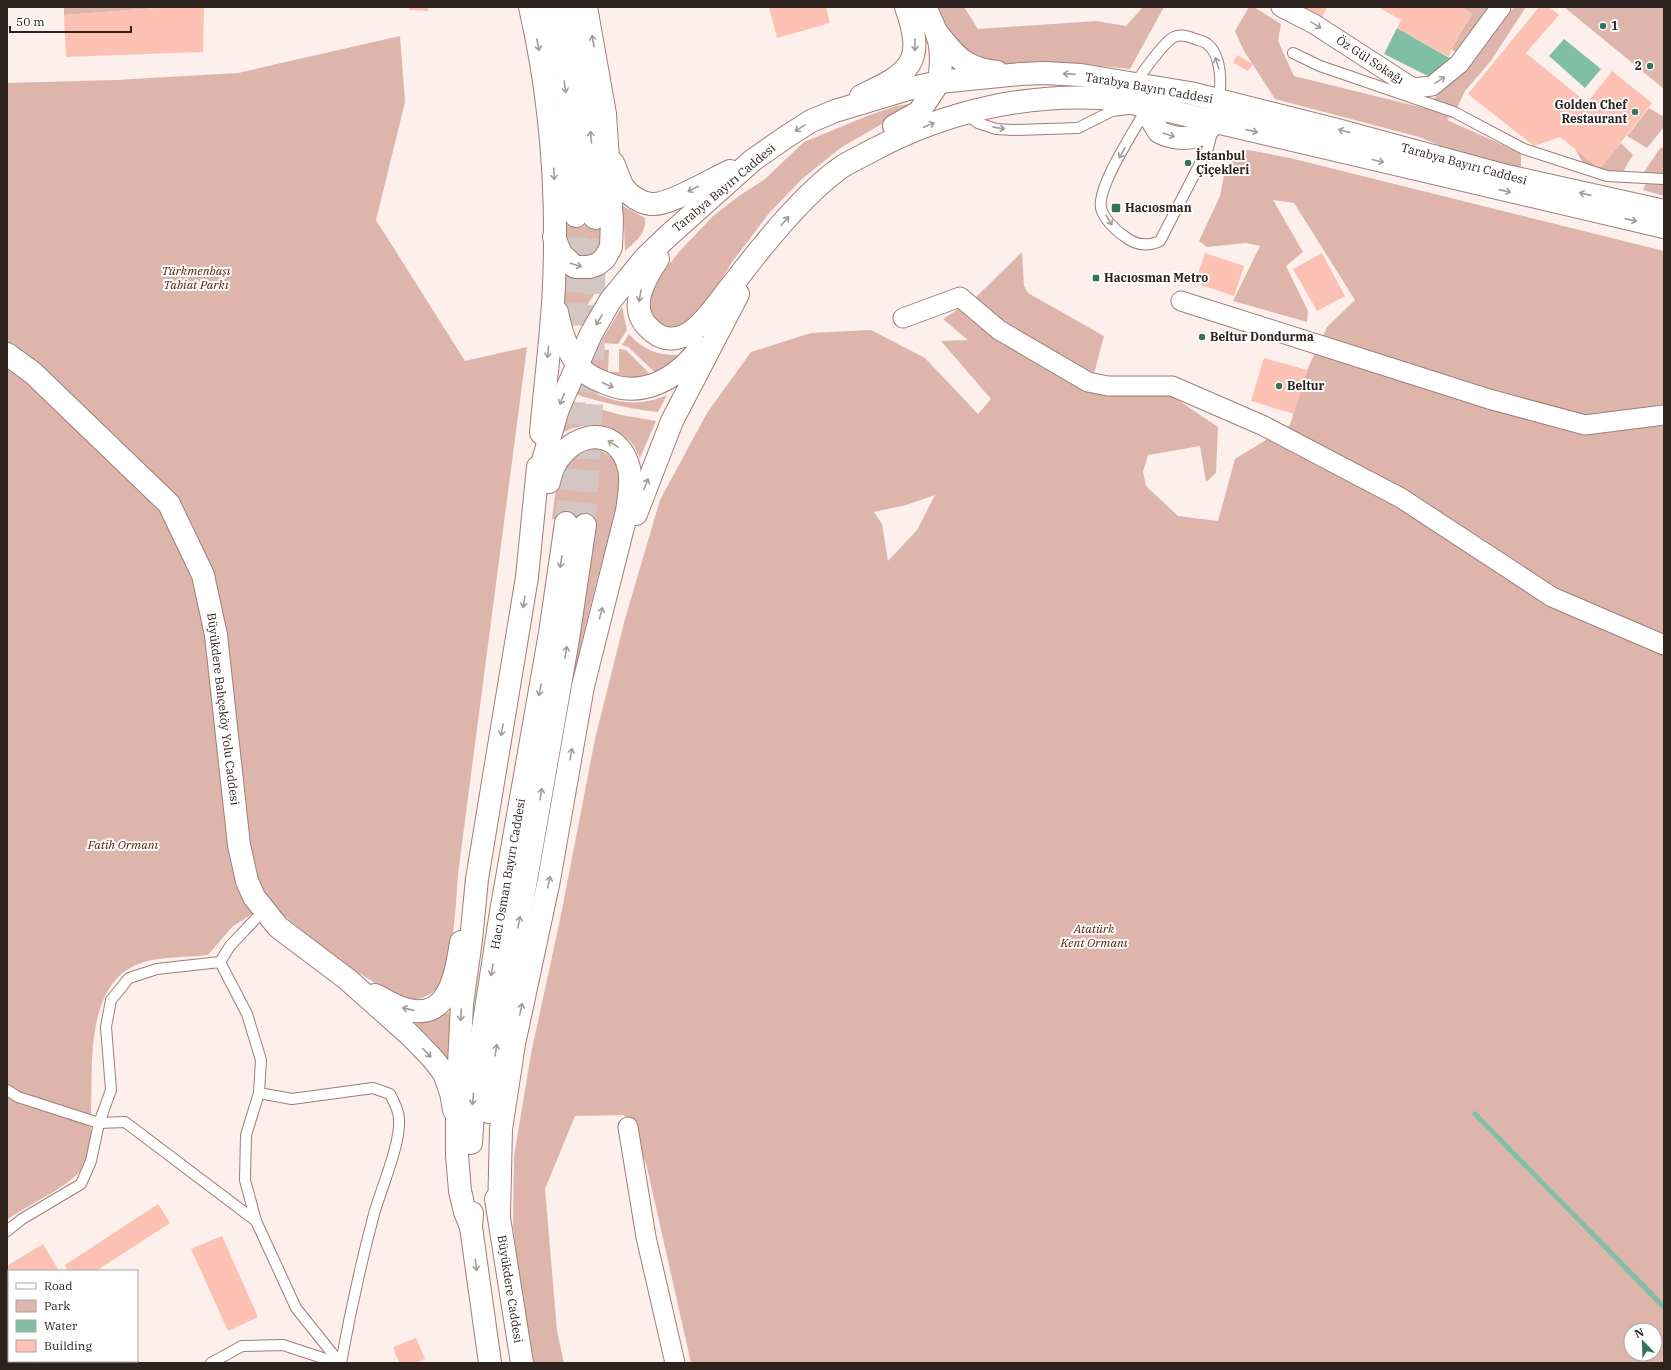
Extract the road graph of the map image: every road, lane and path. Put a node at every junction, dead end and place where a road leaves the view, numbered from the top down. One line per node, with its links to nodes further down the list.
1 (530, 7): 25 (main road, one-way to 25)
2 (550, 7): 3 (main road, one-way to 3)
3 (571, 7)
4 (586, 7): 19 (main road, one-way to 4)
5 (906, 7): 16 (main road, one-way to 16)
6 (926, 7): 9 (main road)
7 (1281, 7): 8 (street, Öz Gül Sokağı, one-way to 8)
8 (1501, 7)
9 (938, 34): 11 (main road); 12 (main road)
10 (1293, 53): 22 (lane)
11 (1020, 74): 12 (main road, Tarabya Bayırı Caddesi); 13 (main road, Tarabya Bayırı Caddesi, one-way to 11)
12 (940, 82): 16 (main road, Tarabya Bayırı Caddesi); 21 (main road)
13 (1135, 84): 14 (main road, Tarabya Bayırı Caddesi); 14 (lane, one-way to 13)
14 (1218, 100): 18 (main road); 23 (main road, Tarabya Bayırı Caddesi, one-way to 14)
15 (1148, 106): 17 (main road, Tarabya Bayırı Caddesi); 17 (lane, one-way to 15); 18 (main road, Tarabya Bayırı Caddesi, one-way to 18); 18 (lane, one-way to 18)
16 (835, 111): 20 (main road, Tarabya Bayırı Caddesi, one-way to 20)
17 (964, 112): 21 (main road, Tarabya Bayırı Caddesi, one-way to 17)
18 (1214, 122): 24 (main road, Tarabya Bayırı Caddesi, one-way to 24)
19 (608, 149): 20 (main road, one-way to 19); 25 (main road, one-way to 19)
20 (754, 160): 26 (main road, Tarabya Bayırı Caddesi)
21 (843, 166): 27 (main road, Tarabya Bayırı Caddesi, one-way to 21)
22 (1664, 179)
23 (1664, 211)
24 (1664, 228)
25 (554, 236): 28 (main road)
26 (668, 236): 27 (main road, one-way to 27); 33 (main road, Tarabya Bayırı Caddesi, one-way to 33)
27 (760, 250): 30 (main road)
28 (554, 285): 33 (main road); 35 (main road, one-way to 35)
29 (1181, 301): 34 (street)
30 (729, 310): 33 (main road, one-way to 30); 37 (main road, one-way to 30)
31 (903, 318): 38 (street)
32 (7, 354): 40 (main road, Büyükdere Bahçeköy Yolu Caddesi)
33 (577, 363): 35 (main road, Tarabya Bayırı Caddesi, one-way to 35)
34 (1664, 415)
35 (537, 481): 36 (main road)
36 (532, 536): 37 (main road, one-way to 36); 39 (main road, one-way to 39)
37 (612, 573): 48 (main road, one-way to 37)
38 (1664, 645)
39 (477, 879): 42 (main road, Büyükdere Bahçeköy Yolu Caddesi, one-way to 42); 46 (main road, one-way to 46)
40 (264, 910): 41 (lane); 42 (main road, Büyükdere Bahçeköy Yolu Caddesi)
41 (220, 962): 44 (lane); 45 (lane)
42 (347, 979): 46 (main road, Büyükdere Bahçeköy Yolu Caddesi, one-way to 46)
43 (7, 1090): 45 (lane)
44 (258, 1093): 49 (lane); 53 (lane)
45 (99, 1123): 49 (lane); 51 (lane)
46 (457, 1125): 50 (main road)
47 (628, 1127): 56 (street)
48 (499, 1214): 50 (main road, Hacı Osman Bayırı Caddesi, one-way to 50); 55 (main road, Büyükdere Caddesi)
49 (256, 1221): 53 (lane)
50 (471, 1227): 54 (main road, one-way to 54)
51 (7, 1231)
52 (211, 1363): 53 (lane)
53 (340, 1363)
54 (490, 1363)
55 (522, 1363)
56 (675, 1363)

